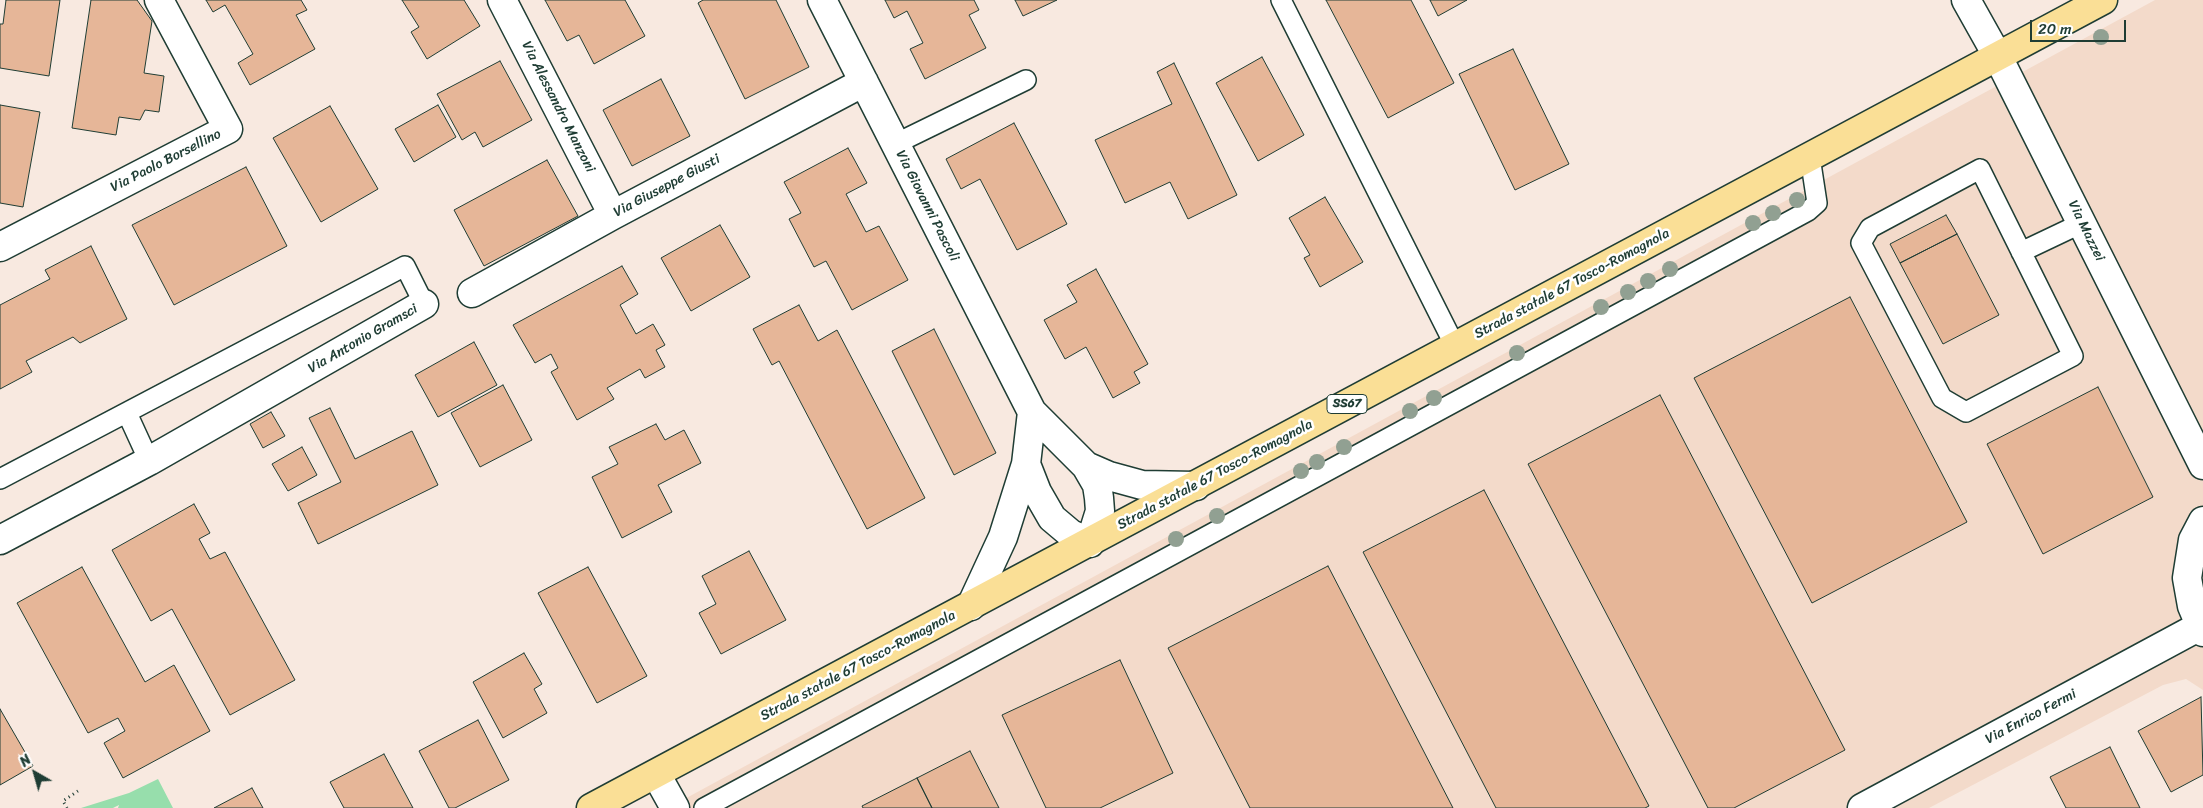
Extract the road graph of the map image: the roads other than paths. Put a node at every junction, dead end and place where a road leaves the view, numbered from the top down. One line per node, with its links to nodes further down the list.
1 (159, 0): 14 (street, Via Paolo Borsellino)
2 (502, 0): 12 (street, Via Alessandro Manzoni)
3 (822, 0): 9 (street, Via Giovanni Pascoli)
4 (1281, 0): 18 (lane)
5 (1966, 0): 7 (street, Via Mazzei)
6 (2103, 0): 7 (main road, Strada statale 67 Tosco-Romagnola / SS67)
7 (1998, 57): 11 (main road, Strada statale 67 Tosco-Romagnola / SS67); 13 (street, Via Mazzei)
8 (1026, 80): 10 (lane)
9 (864, 82): 10 (street, Via Giovanni Pascoli); 12 (street, Via Giuseppe Giusti)
10 (895, 144): 19 (street, Via Giovanni Pascoli)
11 (1810, 157): 18 (main road, Strada statale 67 Tosco-Romagnola / SS67); 35 (lane)
12 (614, 215): 16 (street, Via Giuseppe Giusti)
13 (2082, 224): 15 (lane); 23 (street, Via Mazzei)
14 (0, 247)
15 (2021, 252): 15 (lane)
16 (472, 293)
17 (424, 304): 20 (lane, Via Antonio Gramsci); 21 (street, Via Antonio Gramsci)
18 (1455, 346): 26 (main road, Strada statale 67 Tosco-Romagnola / SS67)
19 (1032, 412): 22 (street); 24 (street, Via Giovanni Pascoli)
20 (127, 413): 21 (lane); 25 (lane, Via Antonio Gramsci)
21 (149, 461): 28 (street, Via Antonio Gramsci)
22 (1026, 464): 29 (street); 30 (street)
23 (2203, 464)
24 (1086, 466): 26 (street, Via Giovanni Pascoli); 29 (street, Via Giovanni Pascoli)
25 (0, 478)
26 (1196, 486): 29 (main road, Strada statale 67 Tosco-Romagnola / SS67)
27 (2203, 521): 31 (street)
28 (0, 540)
29 (1090, 542): 30 (main road, Strada statale 67 Tosco-Romagnola / SS67)
30 (971, 606): 32 (main road, Strada statale 67 Tosco-Romagnola / SS67)
31 (2201, 629): 36 (street, Via Enrico Fermi)
32 (656, 774): 33 (main road, Strada statale 67 Tosco-Romagnola / SS67); 34 (street)
33 (591, 808)
34 (675, 808)
35 (704, 808)
36 (1862, 808)

